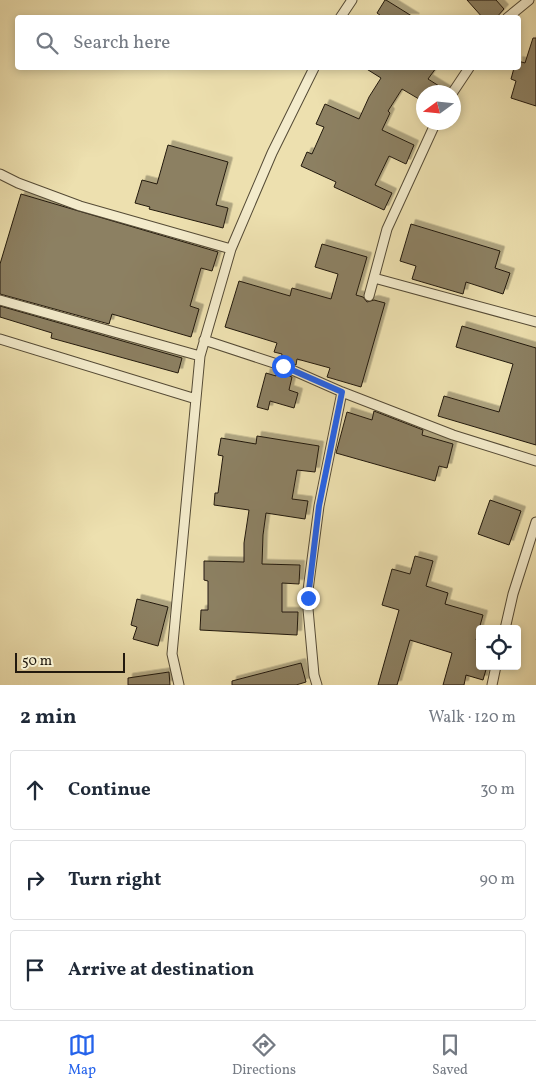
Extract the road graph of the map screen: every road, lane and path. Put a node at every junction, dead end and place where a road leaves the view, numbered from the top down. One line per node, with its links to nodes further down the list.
1 (352, 0): 3 (lane)
2 (529, 0): 4 (lane)
3 (342, 15)
4 (511, 15)
5 (313, 70): 10 (lane)
6 (468, 70): 7 (lane)
7 (458, 85)
8 (432, 130): 11 (lane)
9 (0, 174): 10 (lane)
10 (231, 249): 16 (lane)
11 (374, 278): 12 (lane); 14 (lane)
12 (369, 296)
13 (0, 300): 17 (lane)
14 (536, 322)
15 (0, 339): 19 (lane)
16 (204, 340): 17 (lane); 18 (lane)
17 (200, 356): 19 (lane)
18 (342, 392): 20 (lane); 25 (lane)
19 (196, 399): 24 (lane)
20 (536, 461)
21 (536, 522): 22 (lane)
22 (506, 625)
23 (495, 670): 26 (lane)
24 (179, 685)
25 (317, 685)
26 (492, 685)

